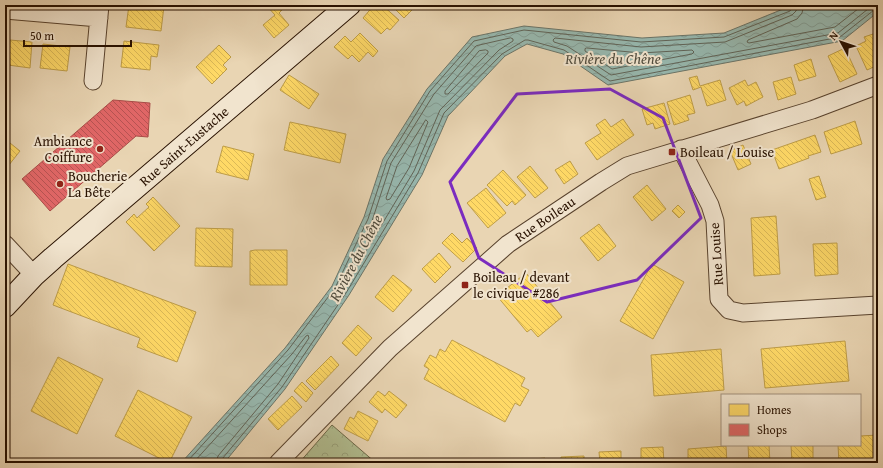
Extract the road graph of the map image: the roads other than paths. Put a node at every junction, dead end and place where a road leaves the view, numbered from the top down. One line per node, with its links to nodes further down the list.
1 (349, 5): 8 (street, Rue Saint-Eustache)
2 (5, 10): 3 (street)
3 (100, 11): 4 (street)
4 (93, 81)
5 (878, 85): 6 (street, Rue Boileau)
6 (681, 149): 9 (street, Rue Louise); 11 (street, Rue Boileau)
7 (5, 244): 8 (street)
8 (34, 275): 10 (street, Rue Saint-Eustache)
9 (878, 305)
10 (5, 306)
11 (278, 463)

